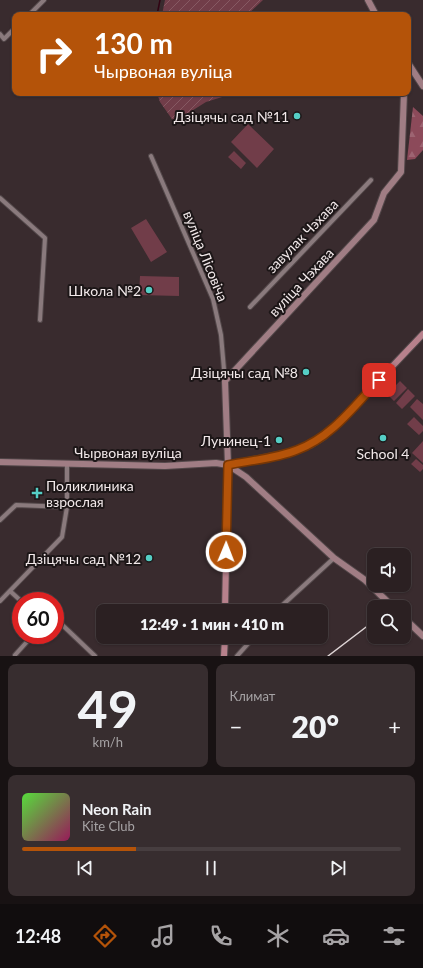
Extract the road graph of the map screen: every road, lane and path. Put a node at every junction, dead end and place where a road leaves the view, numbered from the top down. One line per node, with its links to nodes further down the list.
1 (44, 0): 3 (street)
2 (368, 0): 4 (street)
3 (32, 12)
4 (374, 12)
5 (12, 31): 6 (street)
6 (0, 34)
7 (411, 70): 8 (street)
8 (423, 86)
9 (404, 96): 16 (street, вуліца Чэхава)
10 (151, 156): 16 (street, вуліца Лісовіча)
11 (371, 180): 13 (street, завулак Чэхава)
12 (0, 198): 14 (street)
13 (250, 307)
14 (40, 320)
15 (423, 334): 19 (main road, Чырвоная вуліца)
16 (225, 381): 19 (street, вуліца Лісовіча)
17 (0, 462): 18 (street, Чырвоная вуліца)
18 (67, 464): 19 (street, Чырвоная вуліца); 20 (street)
19 (228, 465): 22 (street); 26 (main road)
20 (67, 507): 21 (street); 23 (street)
21 (0, 520)
22 (334, 558): 24 (street); 27 (street)
23 (10, 591): 25 (street)
24 (386, 600)
25 (0, 601)
26 (225, 604)
27 (284, 604)
28 (411, 625): 30 (street)
29 (64, 627): 35 (street)
30 (423, 636)
31 (25, 644): 34 (street)
32 (225, 644): 36 (main road)
33 (248, 644): 37 (street)
34 (15, 655)
35 (95, 656)
36 (224, 656)
37 (237, 656)

